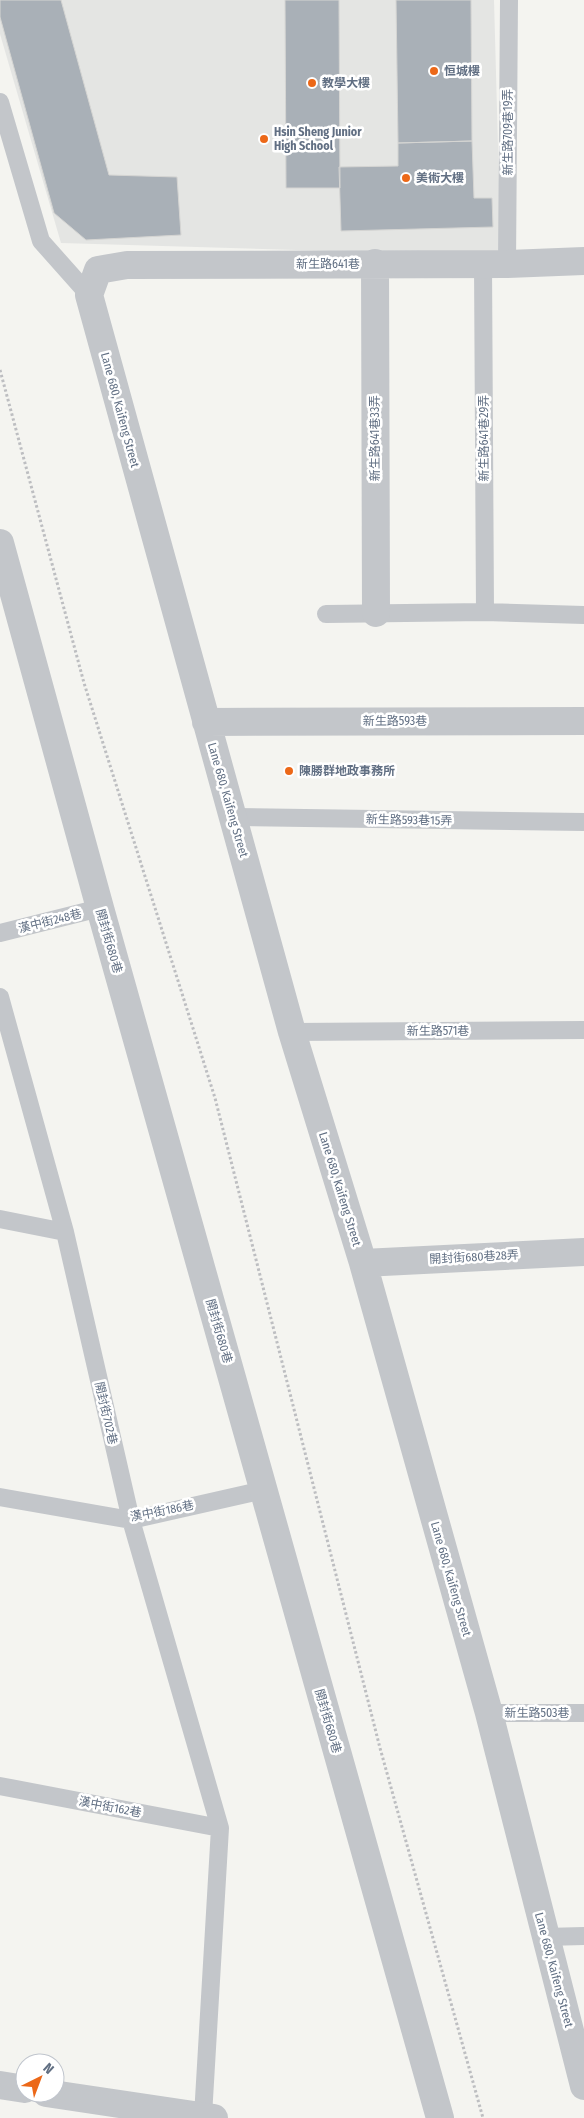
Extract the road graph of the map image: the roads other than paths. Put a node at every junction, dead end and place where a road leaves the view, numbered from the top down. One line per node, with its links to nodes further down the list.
1 (509, 0): 5 (lane, 新生路709巷19弄)
2 (0, 102): 6 (lane)
3 (584, 261): 5 (street, 新生路641巷)
4 (374, 263): 5 (street, 新生路641巷); 6 (street, 新生路641巷); 9 (street, 新生路641巷33弄)
5 (495, 264): 8 (lane, 新生路641巷29弄)
6 (88, 294): 13 (street, Lane 680, Kaifeng Street)
7 (0, 543): 16 (street, 開封街680巷)
8 (485, 612): 9 (lane); 11 (lane)
9 (376, 613): 10 (lane)
10 (326, 614)
11 (584, 615)
12 (584, 721): 13 (street, 新生路593巷)
13 (206, 722): 14 (street, Lane 680, Kaifeng Street)
14 (234, 818): 15 (lane, 新生路593巷15弄); 20 (street, Lane 680, Kaifeng Street)
15 (584, 822)
16 (100, 908): 17 (lane, 漢中街248巷); 25 (street, 開封街680巷)
17 (0, 933)
18 (0, 996): 22 (lane, 開封街702巷)
19 (584, 1030): 20 (lane, 新生路571巷)
20 (292, 1032): 24 (street, Lane 680, Kaifeng Street)
21 (0, 1219): 22 (lane)
22 (65, 1232): 27 (lane, 開封街702巷)
23 (584, 1252): 24 (street, 開封街680巷28弄)
24 (363, 1263): 28 (street, Lane 680, Kaifeng Street)
25 (264, 1490): 27 (lane, 漢中街186巷); 39 (street, 開封街680巷)
26 (0, 1497): 27 (lane, 漢中街186巷)
27 (130, 1520): 31 (lane, 開封街702巷)
28 (489, 1713): 29 (lane, 新生路503巷); 33 (street, Lane 680, Kaifeng Street)
29 (584, 1713)
30 (0, 1786): 31 (lane, 漢中街162巷)
31 (220, 1828): 38 (lane, 開封街702巷)
32 (584, 1936): 33 (lane)
33 (545, 1937): 35 (street, Lane 680, Kaifeng Street)
34 (0, 2085): 36 (street)
35 (584, 2086)
36 (15, 2088)
37 (65, 2096): 38 (street)
38 (209, 2117)
39 (440, 2118)

